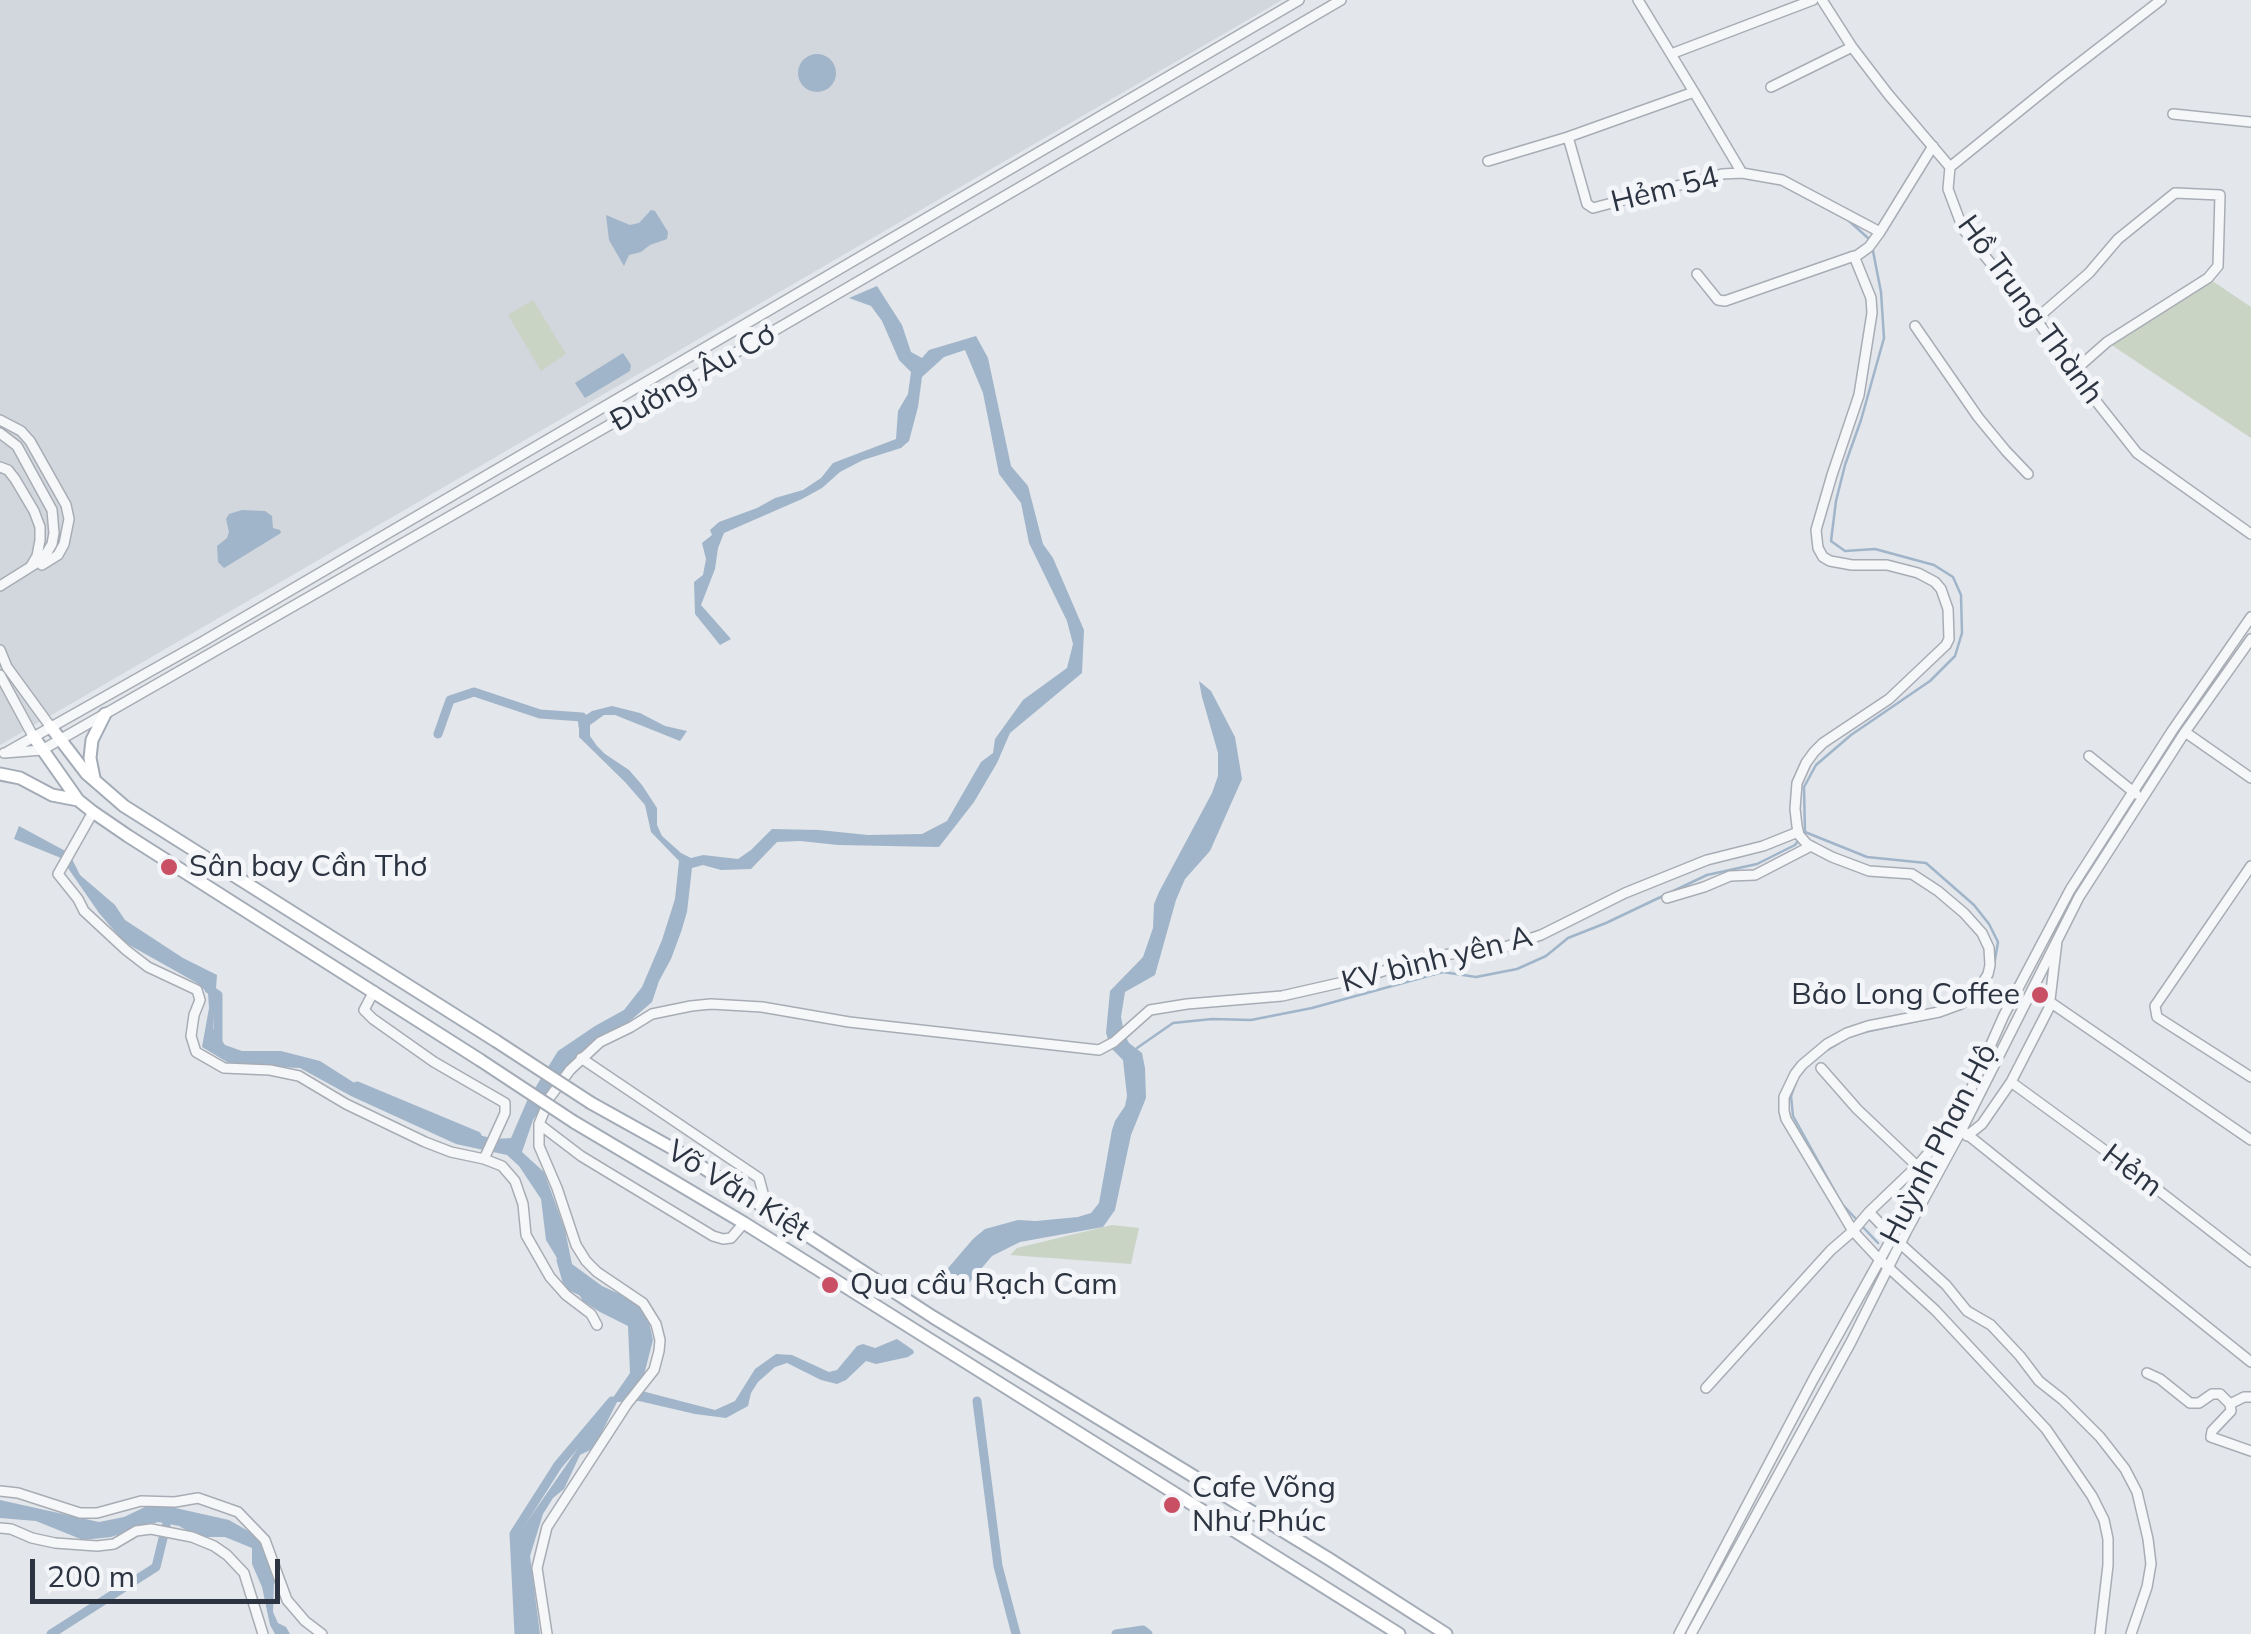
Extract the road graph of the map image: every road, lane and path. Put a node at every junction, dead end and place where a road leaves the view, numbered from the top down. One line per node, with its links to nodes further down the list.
1 (1299, 0): 18 (street, Đường Âu Cơ)
2 (1341, 0): 19 (street, Đường Âu Cơ)
3 (1638, 0): 8 (street)
4 (1813, 0): 8 (street)
5 (1822, 0): 7 (street)
6 (2161, 0): 16 (street)
7 (1852, 47): 9 (street); 14 (street)
8 (1670, 54): 10 (street)
9 (1771, 87)
10 (1694, 92): 13 (street); 17 (street)
11 (2173, 114): 12 (street)
12 (2251, 122)
13 (1568, 137): 15 (street); 17 (street, Hẻm 54)
14 (1933, 146): 16 (street); 20 (street)
15 (1488, 162)
16 (1950, 168): 23 (street, Hồ Trung Thành)
17 (1742, 172): 20 (street, Hẻm 54)
18 (962, 198): 19 (street); 35 (street, Đường Âu Cơ)
19 (973, 215): 37 (street, Đường Âu Cơ)
20 (1880, 232): 21 (street)
21 (1855, 257): 22 (street); 53 (street)
22 (1697, 274)
23 (2036, 319): 25 (street, Hồ Trung Thành); 25 (street)
24 (1916, 326): 29 (street)
25 (2073, 372): 30 (street, Hồ Trung Thành)
26 (0, 420): 31 (street)
27 (0, 433): 31 (street)
28 (0, 467): 31 (street)
29 (2028, 474)
30 (2251, 534)
31 (30, 568): 32 (street)
32 (1, 588)
33 (2251, 617): 50 (street, Huỳnh Phan Hộ)
34 (2251, 639): 41 (street, Huỳnh Phan Hộ)
35 (202, 642): 37 (street); 40 (street, Đường Âu Cơ)
36 (0, 650): 40 (street)
37 (209, 655): 39 (street, Đường Âu Cơ)
38 (0, 675): 42 (street)
39 (105, 714): 43 (street, Đường Âu Cơ); 49 (main road)
40 (50, 726): 42 (street, Đường Âu Cơ); 43 (main road, Võ Văn Kiệt)
41 (2185, 732): 48 (street); 50 (street, Huỳnh Phan Hộ)
42 (33, 736): 44 (main road, Võ Văn Kiệt); 45 (street, Đường Âu Cơ)
43 (60, 740): 44 (street, Đường Âu Cơ); 49 (main road, Võ Văn Kiệt)
44 (42, 750): 45 (street); 51 (main road, Võ Văn Kiệt)
45 (2, 754)
46 (2089, 756): 50 (street)
47 (0, 774): 51 (main road)
48 (2251, 778)
49 (99, 786): 57 (main road, Võ Văn Kiệt)
50 (2138, 795): 58 (street, Huỳnh Phan Hộ); 67 (street, Huỳnh Phan Hộ)
51 (78, 800): 52 (main road, Võ Văn Kiệt)
52 (93, 812): 59 (main road, Võ Văn Kiệt); 69 (street)
53 (1799, 834): 54 (street); 62 (street, KV bình yên A)
54 (1809, 845): 56 (street); 74 (street)
55 (2251, 866): 64 (street)
56 (1667, 898)
57 (326, 934): 59 (street); 71 (main road, Võ Văn Kiệt, bridge)
58 (2058, 938): 61 (street); 67 (street, Huỳnh Phan Hộ)
59 (313, 954): 60 (main road, Võ Văn Kiệt)
60 (374, 992): 69 (street); 73 (main road, Võ Văn Kiệt, bridge)
61 (2050, 1002): 65 (street); 68 (street)
62 (581, 1058): 66 (street); 71 (street)
63 (1821, 1068): 70 (street)
64 (2251, 1077)
65 (2012, 1082): 67 (street); 77 (street, Hẻm)
66 (539, 1124): 73 (street); 92 (street)
67 (1961, 1130): 70 (street); 75 (street, Huỳnh Phan Hộ); 80 (street, Huỳnh Phan Hộ)
68 (2251, 1140)
69 (485, 1155): 79 (street)
70 (1917, 1166): 72 (street)
71 (762, 1206): 85 (main road, Võ Văn Kiệt)
72 (1868, 1213): 74 (street); 75 (street)
73 (744, 1223): 86 (main road, Võ Văn Kiệt)
74 (1854, 1229): 76 (street); 82 (street)
75 (1897, 1241): 76 (street, Huỳnh Phan Hộ); 78 (street, Huỳnh Phan Hộ); 98 (street)
76 (1879, 1259): 78 (street); 95 (street, Huỳnh Phan Hộ)
77 (2251, 1262)
78 (1889, 1268): 96 (street, Huỳnh Phan Hộ); 97 (street)
79 (598, 1325)
80 (2251, 1362)
81 (2147, 1373): 84 (street)
82 (1706, 1388)
83 (2251, 1397): 84 (street)
84 (2230, 1404): 87 (street)
85 (1099, 1419): 86 (main road); 94 (main road, Võ Văn Kiệt)
86 (1085, 1437): 93 (main road, Võ Văn Kiệt)
87 (2251, 1451)
88 (0, 1491): 91 (street)
89 (0, 1528): 90 (street)
90 (263, 1634)
91 (322, 1634)
92 (547, 1634)
93 (1399, 1634)
94 (1446, 1634)
95 (1679, 1634)
96 (1692, 1634)
97 (2100, 1634)
98 (2130, 1634)

